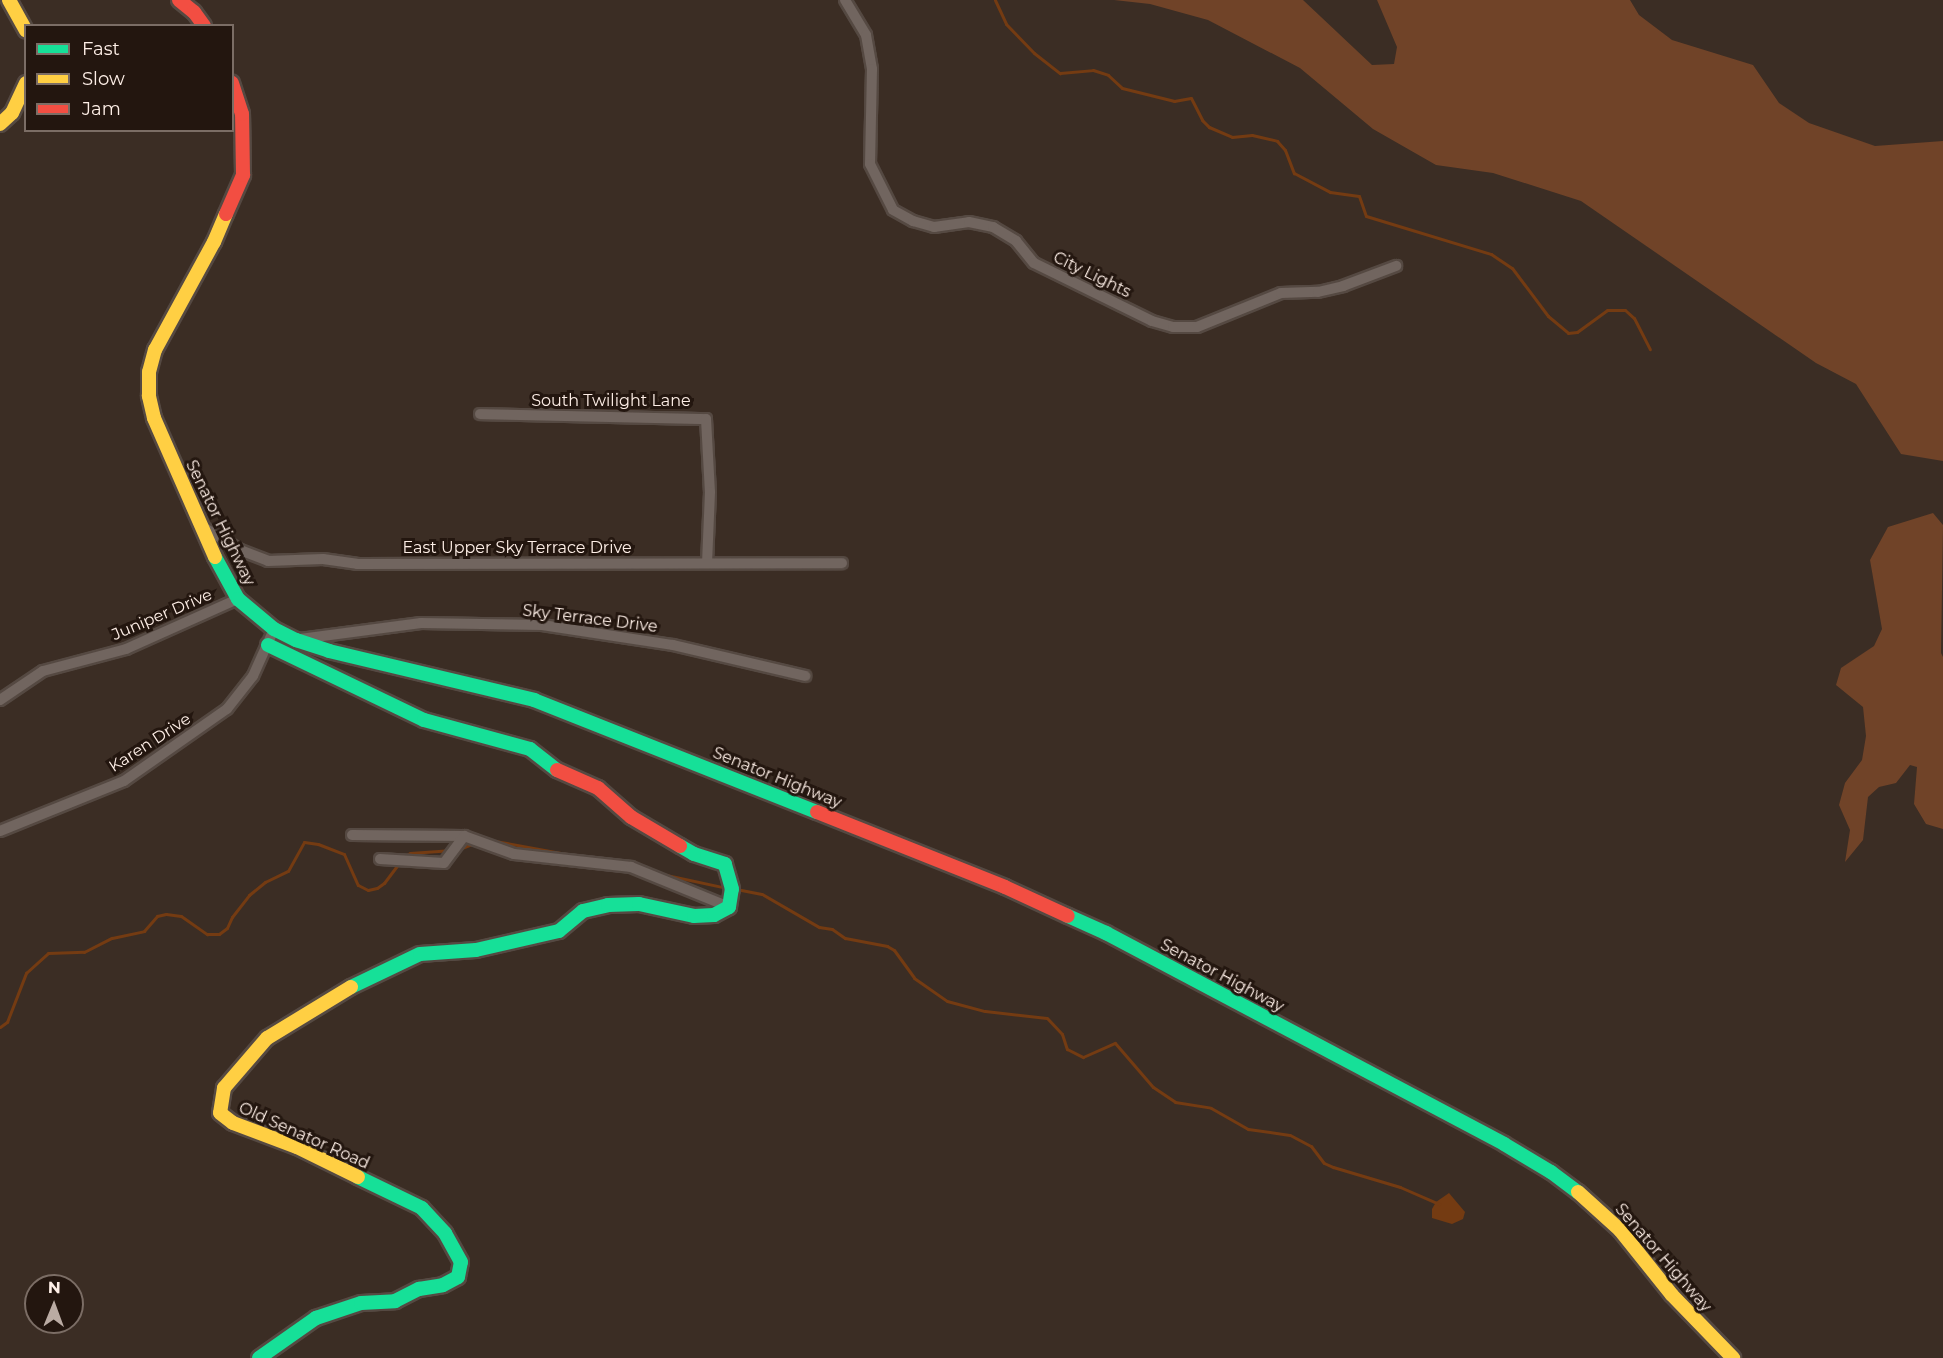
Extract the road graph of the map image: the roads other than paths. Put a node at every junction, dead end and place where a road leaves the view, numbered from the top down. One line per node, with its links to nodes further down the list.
1 (9, 0): 6 (street)
2 (179, 0): 4 (street)
3 (845, 0): 10 (street, City Lights)
4 (196, 6): 5 (street)
5 (203, 24)
6 (24, 27)
7 (24, 87): 9 (street)
8 (234, 89): 12 (street, Senator Highway)
9 (0, 124)
10 (1396, 267)
11 (480, 414): 13 (street, South Twilight Lane)
12 (202, 526): 13 (street, East Upper Sky Terrace Drive); 15 (street, Senator Highway)
13 (707, 563): 14 (street, East Upper Sky Terrace Drive)
14 (842, 563)
15 (238, 599): 16 (street, Senator Highway); 20 (street, Juniper Drive)
16 (274, 629): 17 (street, Senator Highway); 18 (street, Karen Drive)
17 (296, 640): 19 (street, Sky Terrace Drive); 27 (street, Senator Highway)
18 (268, 645): 21 (street, Karen Drive); 25 (street)
19 (805, 676)
20 (0, 700)
21 (0, 831)
22 (352, 835): 23 (street)
23 (464, 836): 24 (street); 25 (street)
24 (380, 859)
25 (729, 907): 26 (street, Old Senator Road)
26 (259, 1358)
27 (1733, 1358)

